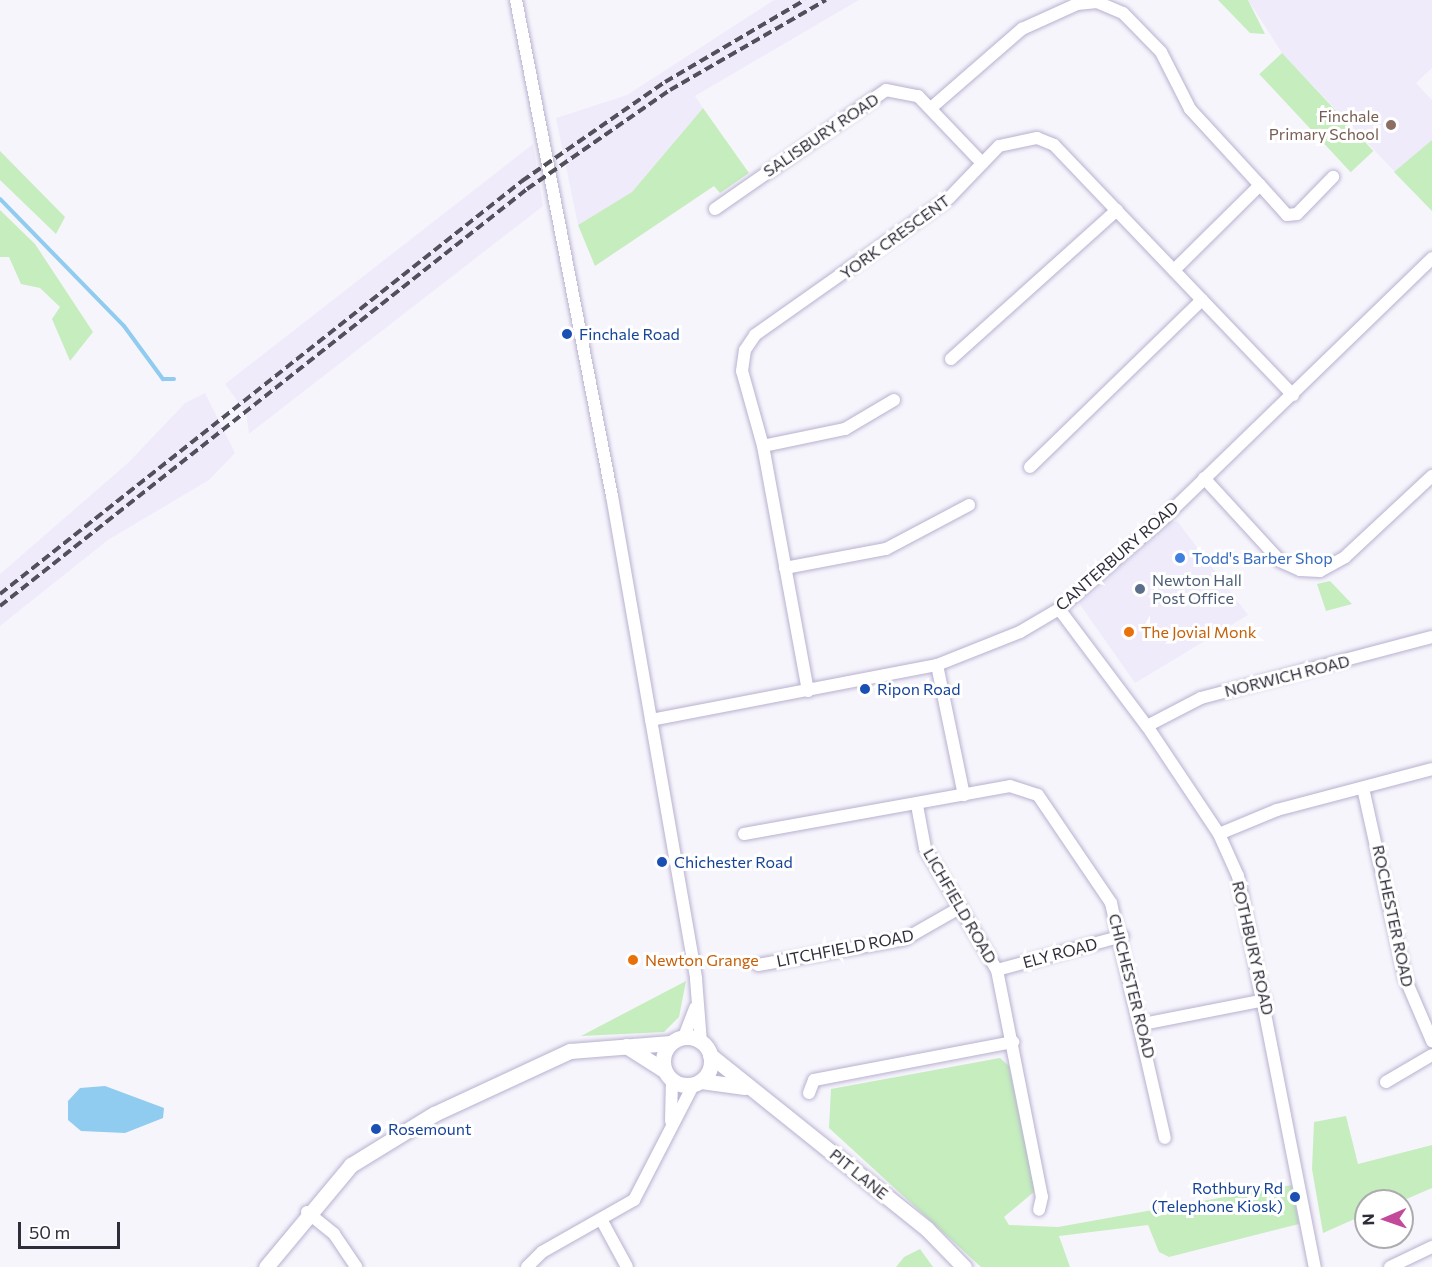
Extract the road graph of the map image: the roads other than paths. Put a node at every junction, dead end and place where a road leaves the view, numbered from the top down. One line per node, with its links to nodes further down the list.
1 (516, 0): 24 (street)
2 (931, 108): 3 (street, SALISBURY ROAD); 5 (street); 6 (street, SALISBURY ROAD)
3 (982, 163): 7 (street, YORK CRESCENT); 14 (street, YORK CRESCENT)
4 (1333, 177): 5 (street)
5 (1260, 185): 9 (street)
6 (715, 209)
7 (1117, 210): 9 (street, YORK CRESCENT); 11 (street)
8 (1432, 258): 12 (street, CANTERBURY ROAD)
9 (1174, 270): 10 (street, YORK CRESCENT)
10 (1202, 300): 12 (street, YORK CRESCENT); 15 (street)
11 (951, 359)
12 (1293, 395): 17 (street, CANTERBURY ROAD)
13 (894, 400): 14 (street)
14 (763, 446): 19 (street, YORK CRESCENT)
15 (1030, 467)
16 (1432, 476): 17 (street)
17 (1204, 478): 20 (street, CANTERBURY ROAD)
18 (969, 505): 19 (street)
19 (785, 568): 23 (street, YORK CRESCENT)
20 (1059, 609): 22 (street, CANTERBURY ROAD); 25 (street, ROTHBURY ROAD)
21 (1432, 637): 25 (street, NORWICH ROAD)
22 (937, 665): 23 (street, CANTERBURY ROAD); 28 (street)
23 (808, 692): 24 (street, CANTERBURY ROAD)
24 (651, 720): 37 (street)
25 (1147, 726): 31 (street, ROTHBURY ROAD)
26 (1432, 769): 27 (street)
27 (1362, 788): 31 (street); 40 (street, ROCHESTER ROAD)
28 (964, 795): 29 (street, CHICHESTER ROAD); 33 (street, CHICHESTER ROAD)
29 (917, 805): 30 (street, CHICHESTER ROAD); 32 (street, LICHFIELD ROAD)
30 (744, 834)
31 (1219, 834): 36 (street, ROTHBURY ROAD)
32 (961, 907): 34 (street, LITCHFIELD ROAD); 35 (street, LICHFIELD ROAD)
33 (1122, 936): 35 (street, ELY ROAD); 38 (street, CHICHESTER ROAD)
34 (758, 964)
35 (997, 970): 41 (street, LICHFIELD ROAD)
36 (1265, 1000): 38 (street); 61 (street, ROTHBURY ROAD)
37 (696, 1006): 39 (street); 43 (street)
38 (1143, 1024): 51 (street, CHICHESTER ROAD)
39 (677, 1040): 42 (street); 43 (street); 45 (street)
40 (1432, 1041)
41 (1013, 1042): 49 (street); 52 (street, LICHFIELD ROAD)
42 (626, 1046): 45 (street); 53 (street)
43 (705, 1049): 46 (street); 48 (street, PIT LANE)
44 (1432, 1055): 47 (street)
45 (668, 1075): 46 (street); 50 (street)
46 (698, 1082): 48 (street); 50 (street)
47 (1386, 1082)
48 (748, 1087): 60 (street, PIT LANE)
49 (809, 1093)
50 (672, 1122): 54 (street)
51 (1165, 1138)
52 (1039, 1210)
53 (307, 1212): 56 (street); 57 (street)
54 (602, 1221): 58 (street); 59 (street)
55 (1432, 1247): 62 (street)
56 (266, 1267)
57 (356, 1267)
58 (527, 1267)
59 (627, 1267)
60 (964, 1267)
61 (1315, 1267)
62 (1390, 1267)

